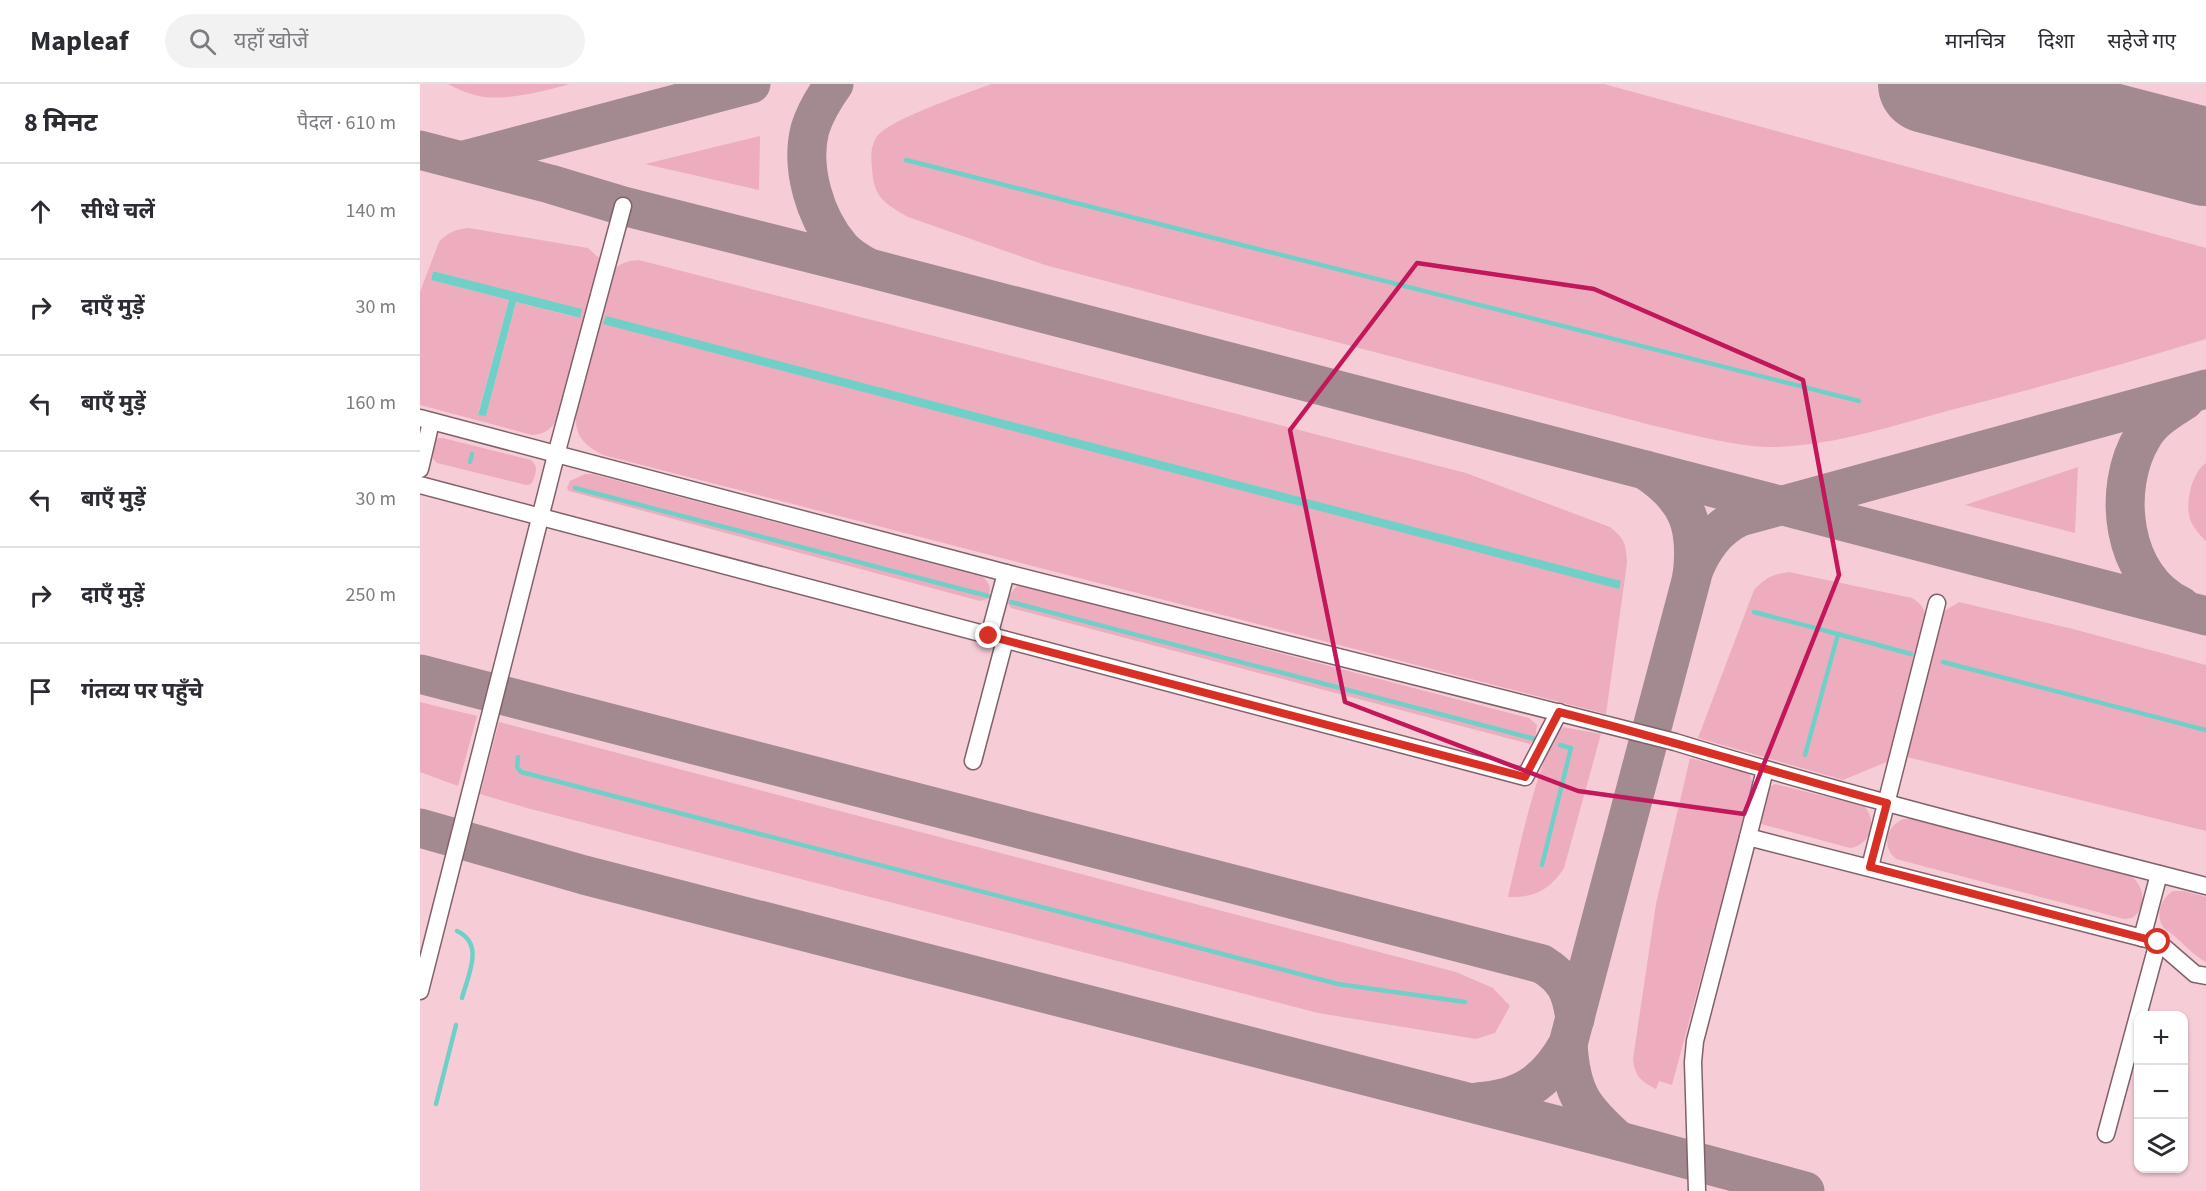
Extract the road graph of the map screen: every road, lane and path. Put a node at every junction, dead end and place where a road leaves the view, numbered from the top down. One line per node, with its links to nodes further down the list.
1 (623, 206): 3 (lane)
2 (425, 420): 3 (lane); 4 (lane)
3 (556, 455): 6 (lane); 7 (lane)
4 (420, 469)
5 (420, 485): 6 (lane)
6 (540, 517): 9 (lane); 20 (lane)
7 (1006, 573): 9 (lane); 10 (lane)
8 (1937, 603): 13 (lane)
9 (997, 638): 10 (lane); 11 (lane)
10 (1559, 712): 12 (lane)
11 (973, 761)
12 (1765, 770): 13 (lane); 14 (lane)
13 (1887, 803): 15 (lane); 16 (lane)
14 (1748, 837): 15 (lane); 22 (lane)
15 (1870, 867): 18 (lane)
16 (2159, 873): 17 (lane); 18 (lane)
17 (2206, 886)
18 (2150, 940): 19 (lane); 21 (lane)
19 (2206, 976)
20 (420, 991)
21 (2106, 1134)
22 (1697, 1191)

